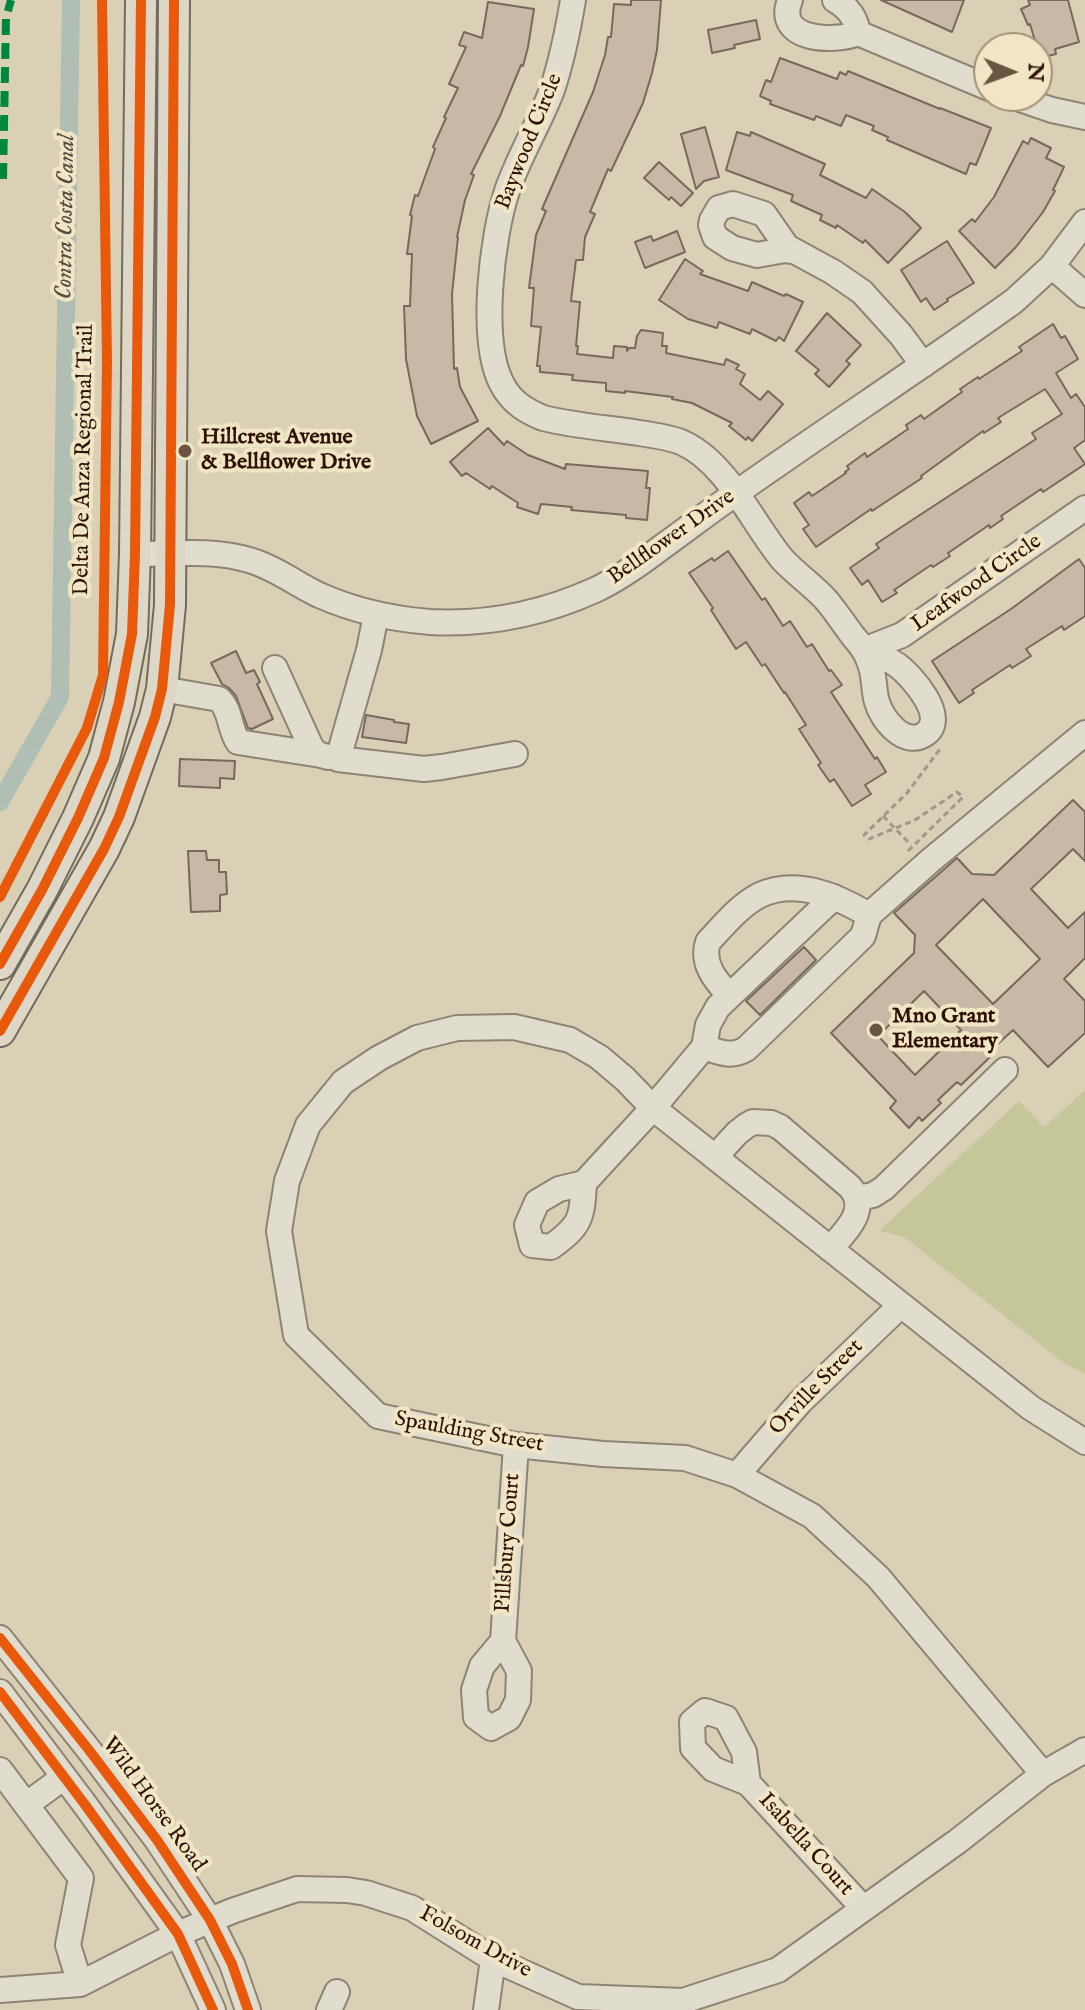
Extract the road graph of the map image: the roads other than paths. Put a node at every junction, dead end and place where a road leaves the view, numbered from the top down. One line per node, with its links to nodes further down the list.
1 (141, 0): 17 (main road)
2 (174, 0): 18 (main road)
3 (573, 0): 15 (street, Baywood Circle)
4 (790, 0): 6 (street)
5 (835, 0): 6 (street)
6 (858, 33): 7 (street)
7 (973, 81)
8 (1053, 110): 9 (street)
9 (1085, 117)
10 (1085, 222): 12 (street, Bellflower Drive)
11 (793, 251): 14 (street)
12 (1052, 266): 13 (street); 14 (street, Bellflower Drive)
13 (1085, 295)
14 (923, 365): 15 (street, Bellflower Drive)
15 (736, 493): 19 (street, Bellflower Drive); 20 (street, Baywood Circle)
16 (1085, 508): 20 (street, Leafwood Circle)
17 (135, 554): 18 (street, Bellflower Drive); 28 (main road)
18 (170, 554): 19 (street, Bellflower Drive); 22 (main road)
19 (376, 615): 25 (street)
20 (864, 650)
21 (275, 668): 25 (street)
22 (162, 689): 25 (street); 30 (main road)
23 (1085, 733): 27 (street)
24 (515, 754): 25 (street)
25 (330, 757)
26 (834, 897): 27 (street); 29 (street); 29 (street)
27 (869, 915): 31 (street)
28 (0, 964)
29 (729, 995): 31 (street)
30 (0, 1031)
31 (704, 1047): 33 (street)
32 (1005, 1070): 36 (street)
33 (653, 1108): 34 (street, Spaulding Street); 35 (street); 40 (street, Spaulding Street)
34 (715, 1157): 36 (street); 37 (street, Spaulding Street)
35 (584, 1183)
36 (857, 1198): 37 (street)
37 (830, 1249): 38 (street, Spaulding Street)
38 (901, 1305): 39 (street, Spaulding Street); 41 (street, Orville Street)
39 (1085, 1442)
40 (516, 1445): 41 (street, Spaulding Street); 43 (street, Pillsbury Court)
41 (737, 1475): 47 (street, Spaulding Street)
42 (0, 1638): 52 (street, Wild Horse Road)
43 (503, 1641)
44 (0, 1692): 48 (street)
45 (1085, 1750): 47 (street, Folsom Drive)
46 (0, 1770): 50 (street)
47 (1043, 1774): 51 (street, Folsom Drive)
48 (64, 1777): 50 (street); 53 (street)
49 (748, 1783): 51 (street, Isabella Court)
50 (26, 1805): 55 (street)
51 (863, 1908): 57 (street, Folsom Drive)
52 (210, 1920): 53 (street, Folsom Drive); 54 (street, Folsom Drive); 59 (street, Wild Horse Road)
53 (178, 1934): 55 (street, Folsom Drive); 58 (street)
54 (493, 1959): 57 (street, Folsom Drive); 60 (street)
55 (80, 1984): 56 (street, Folsom Drive)
56 (0, 1990)
57 (683, 2005)
58 (213, 2010)
59 (248, 2010)
60 (486, 2010)

